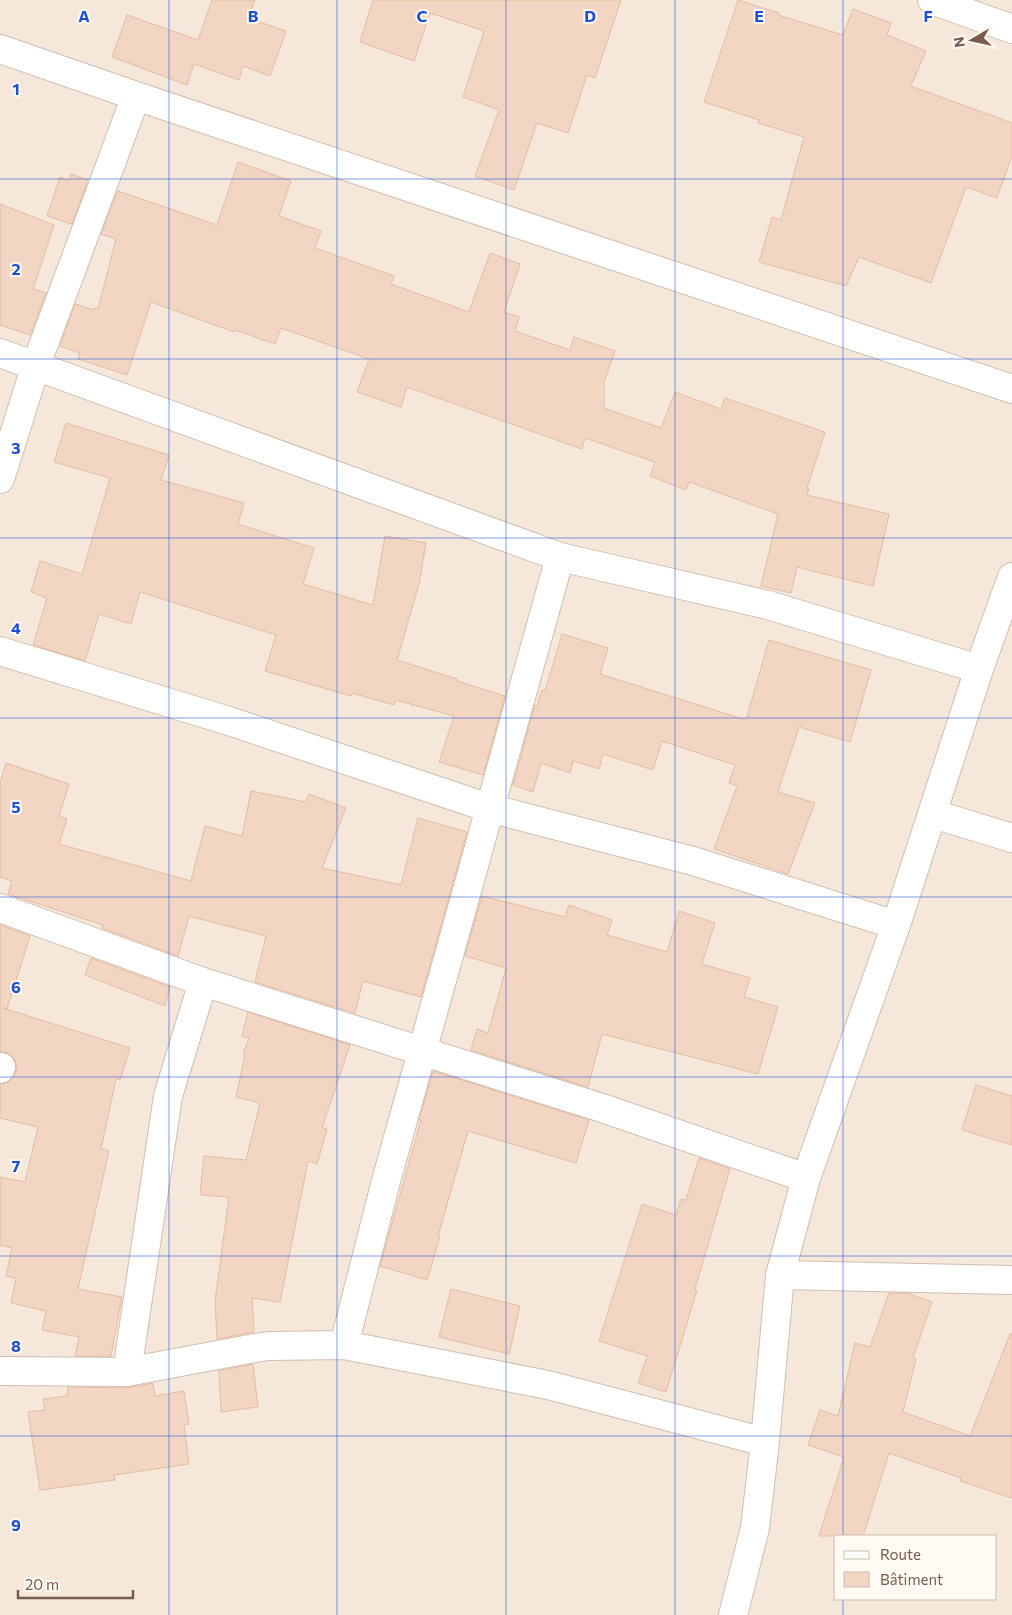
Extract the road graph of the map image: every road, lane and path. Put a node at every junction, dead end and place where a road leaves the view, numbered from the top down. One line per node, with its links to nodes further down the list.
1 (932, 0): 2 (street)
2 (1012, 29)
3 (0, 49): 4 (street)
4 (136, 96): 6 (street); 7 (street)
5 (0, 353): 6 (street)
6 (36, 365): 8 (street); 9 (street)
7 (1012, 389)
8 (0, 479)
9 (560, 557): 12 (street); 13 (street)
10 (1012, 577): 12 (street)
11 (0, 651): 13 (street)
12 (979, 668): 14 (street)
13 (489, 808): 17 (street); 19 (street)
14 (933, 814): 15 (street); 17 (street)
15 (1012, 838)
16 (0, 908): 18 (street)
17 (896, 925): 20 (street)
18 (203, 982): 19 (street); 25 (street)
19 (421, 1051): 20 (street); 23 (street)
20 (806, 1178): 21 (street)
21 (780, 1275): 22 (street); 26 (street)
22 (1012, 1280)
23 (344, 1345): 25 (street); 26 (street)
24 (0, 1371): 25 (street)
25 (127, 1372)
26 (765, 1442): 27 (street)
27 (733, 1615)

